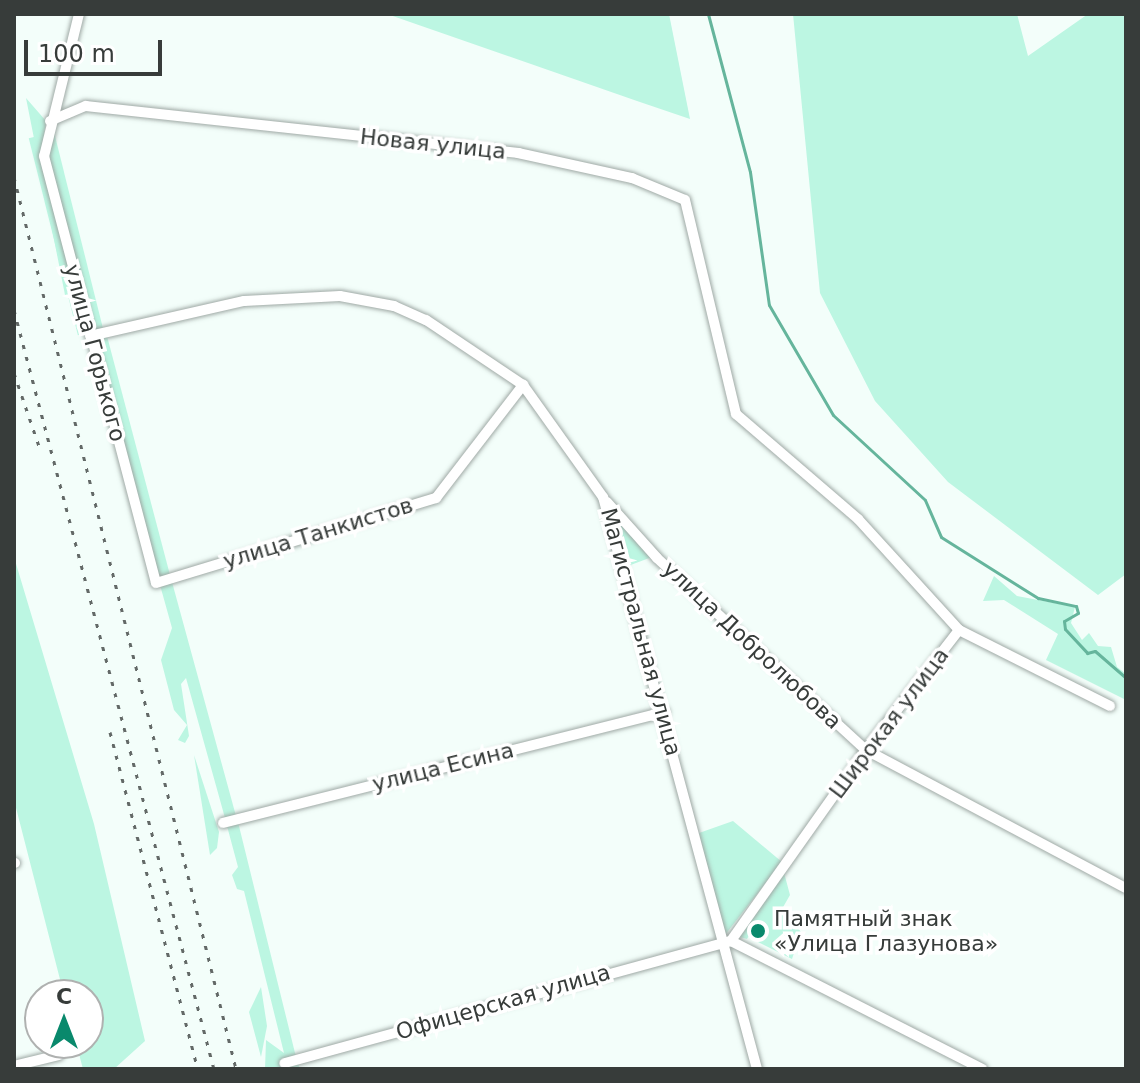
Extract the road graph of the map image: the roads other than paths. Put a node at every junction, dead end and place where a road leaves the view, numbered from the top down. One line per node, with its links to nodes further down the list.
1 (79, 14): 2 (street, улица Горького)
2 (50, 121): 3 (street, Новая улица); 4 (street, улица Горького)
3 (715, 326): 8 (street, Широкая улица)
4 (90, 336): 5 (street, Магистральная улица); 7 (street, улица Горького)
5 (523, 385): 6 (street, Магистральная улица); 7 (street, улица Танкистов)
6 (603, 497): 10 (street, Магистральная улица); 11 (street, улица Добролюбова)
7 (156, 583)
8 (959, 630): 9 (street); 11 (street, Широкая улица)
9 (1110, 706)
10 (664, 712): 12 (street, улица Есина); 14 (street, Магистральная улица)
11 (866, 750): 13 (street, улица Добролюбова); 14 (street, Широкая улица)
12 (223, 823)
13 (1126, 888)
14 (727, 941): 16 (street, Офицерская улица); 18 (street, Магистральная улица); 19 (street)
15 (43, 1059): 17 (street)
16 (284, 1063)
17 (14, 1066)
18 (757, 1069)
19 (982, 1069)

